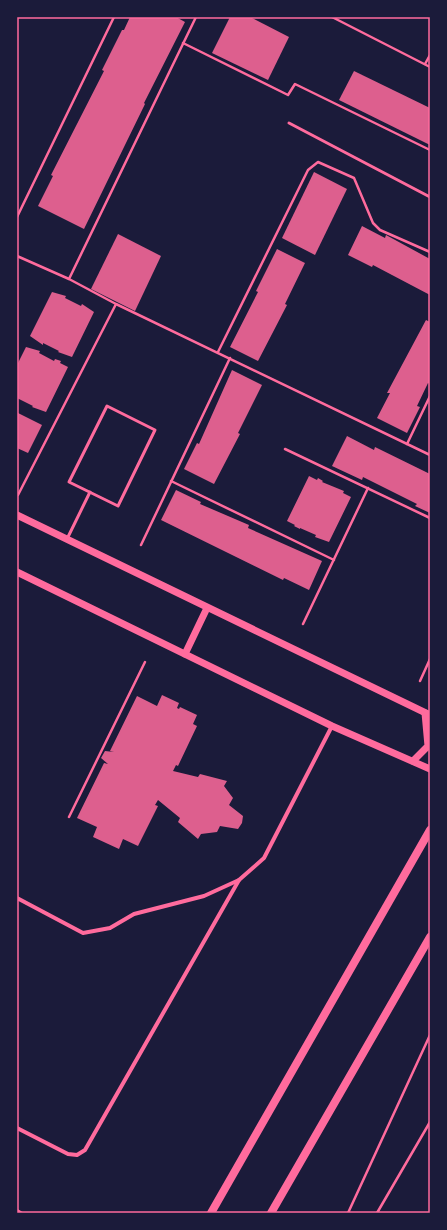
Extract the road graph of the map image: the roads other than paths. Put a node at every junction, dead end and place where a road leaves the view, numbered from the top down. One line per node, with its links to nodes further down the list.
1 (289, 123): 2 (lane)
2 (430, 197)
3 (90, 492): 3 (lane); 5 (lane)
4 (17, 515): 5 (street)
5 (66, 540): 7 (street)
6 (17, 572): 8 (street)
7 (207, 608): 8 (street); 9 (street)
8 (186, 654): 10 (street)
9 (427, 714): 11 (street)
10 (332, 726): 11 (street); 14 (street)
11 (413, 761): 12 (street)
12 (430, 769)
13 (430, 831): 18 (main road)
14 (239, 880): 15 (street); 17 (street)
15 (17, 898)
16 (430, 937): 19 (main road)
17 (17, 1128)
18 (211, 1213)
19 (271, 1213)

